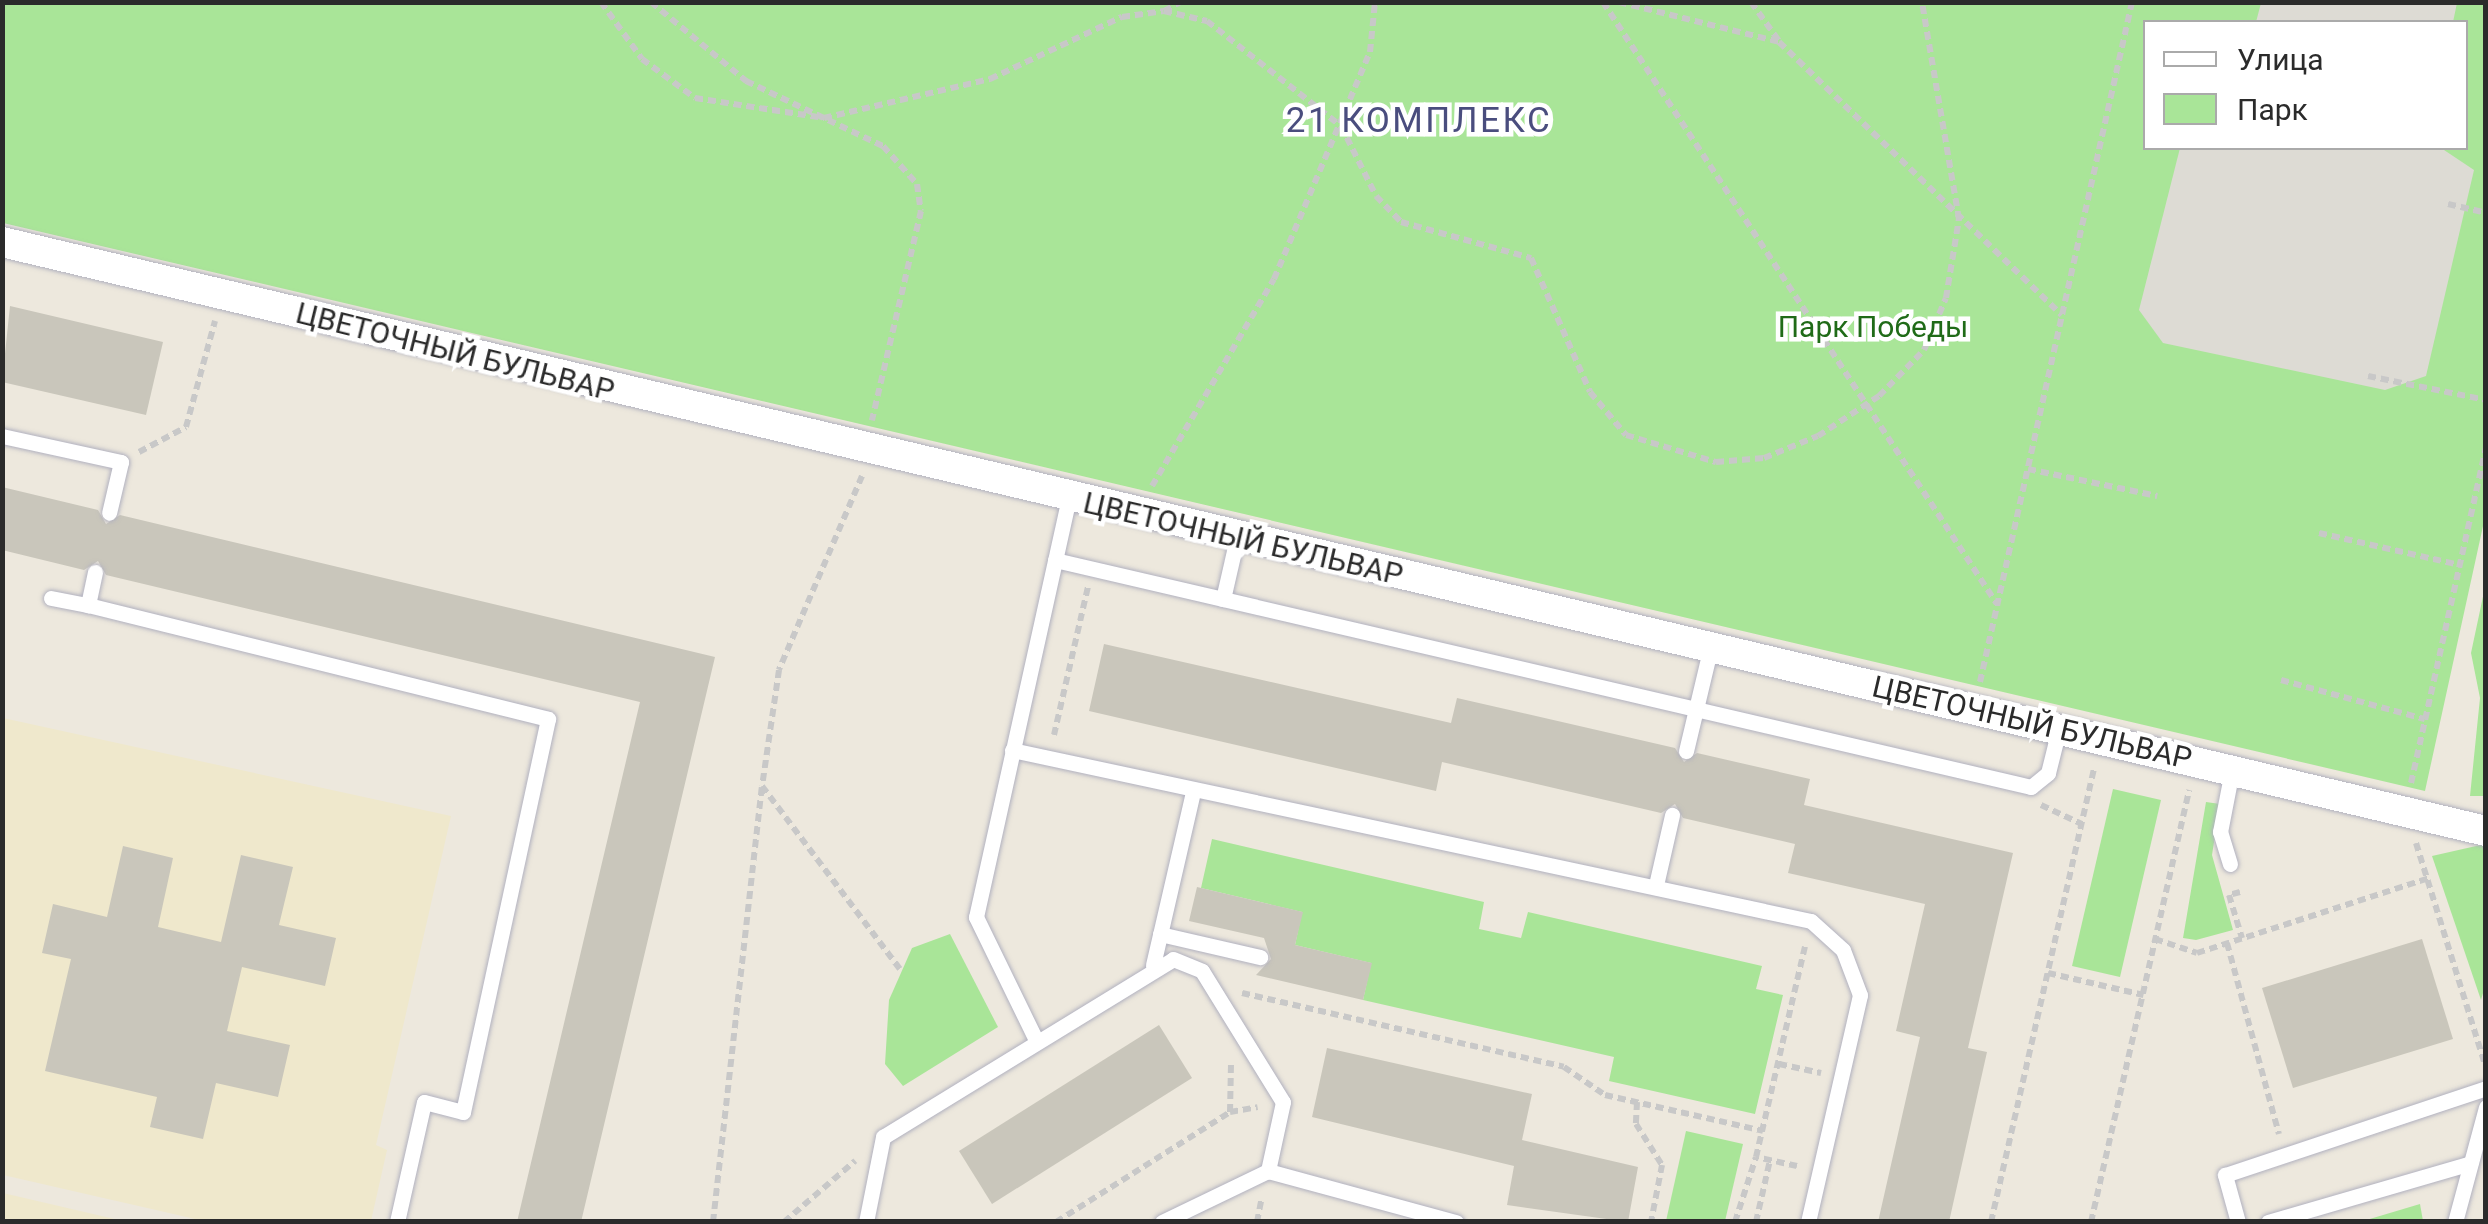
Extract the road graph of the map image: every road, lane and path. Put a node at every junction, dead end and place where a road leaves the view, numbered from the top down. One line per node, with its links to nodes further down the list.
1 (92, 2): 2 (path)
2 (170, 2)
3 (601, 2): 14 (path)
4 (651, 2): 14 (path)
5 (1180, 2): 12 (path)
6 (1375, 2): 15 (path)
7 (1604, 2): 41 (path)
8 (1619, 2): 13 (path)
9 (1752, 2): 13 (path)
10 (1922, 2): 15 (path)
11 (2132, 2): 19 (path)
12 (1164, 11): 14 (path); 15 (path)
13 (1779, 42): 19 (path)
14 (824, 118): 25 (path)
15 (1341, 126): 30 (path)
16 (2448, 204): 17 (path)
17 (2486, 213)
18 (2, 242): 25 (street, ЦВЕТОЧНЫЙ БУЛЬВАР)
19 (2062, 315): 27 (path)
20 (215, 319): 26 (path)
21 (2368, 376): 22 (path)
22 (2486, 400)
23 (2, 436): 26 (lane)
24 (2486, 448): 35 (path)
25 (864, 451): 29 (street, ЦВЕТОЧНЫЙ БУЛЬВАР); 54 (path)
26 (121, 462): 31 (lane)
27 (2028, 469): 28 (path); 41 (path)
28 (2157, 496)
29 (1069, 498): 30 (street, ЦВЕТОЧНЫЙ БУЛЬВАР); 34 (lane)
30 (1126, 512): 33 (street, ЦВЕТОЧНЫЙ БУЛЬВАР)
31 (109, 513)
32 (2319, 532): 35 (path)
33 (1237, 538): 39 (lane); 42 (street, ЦВЕТОЧНЫЙ БУЛЬВАР)
34 (1056, 560): 36 (lane); 48 (lane)
35 (2460, 565): 46 (path)
36 (1096, 570): 39 (lane); 51 (path)
37 (96, 572): 40 (lane)
38 (51, 598): 40 (lane)
39 (1223, 599): 45 (lane)
40 (88, 605): 92 (lane)
41 (1998, 605): 44 (path)
42 (1710, 650): 44 (street, ЦВЕТОЧНЫЙ БУЛЬВАР); 45 (lane)
43 (2281, 680): 46 (path)
44 (1974, 707): 47 (street, ЦВЕТОЧНЫЙ БУЛЬВАР)
45 (1696, 709): 49 (lane); 55 (lane)
46 (2425, 719): 57 (path)
47 (2059, 727): 52 (street, ЦВЕТОЧНЫЙ БУЛЬВАР); 55 (lane)
48 (1012, 750): 51 (lane); 76 (lane)
49 (1686, 751)
50 (2098, 753): 59 (path)
51 (1048, 758): 56 (lane)
52 (2232, 770): 57 (street, ЦВЕТОЧНЫЙ БУЛЬВАР); 61 (lane)
53 (2191, 784): 67 (path)
54 (762, 786): 71 (path); 93 (path)
55 (2032, 786): 59 (path)
56 (1193, 792): 62 (lane); 65 (lane)
57 (2405, 811): 60 (street, ЦВЕТОЧНЫЙ БУЛЬВАР)
58 (1672, 815): 62 (lane)
59 (2082, 824): 72 (path)
60 (2486, 831)
61 (2230, 864)
62 (1656, 885): 64 (lane)
63 (2240, 892): 66 (path)
64 (1811, 921): 77 (path); 79 (lane)
65 (1160, 934): 69 (lane); 70 (lane)
66 (2242, 938): 68 (path); 78 (path)
67 (2155, 939): 68 (path); 74 (path)
68 (2227, 943): 85 (path)
69 (1260, 957)
70 (1153, 965): 73 (lane); 76 (lane)
71 (900, 969)
72 (2048, 973): 74 (path); 104 (path)
73 (1211, 986): 75 (lane); 81 (path)
74 (2143, 995): 105 (path)
75 (1232, 1018): 89 (lane); 96 (path)
76 (1036, 1040): 84 (lane)
77 (1779, 1064): 79 (path); 83 (path)
78 (2486, 1068)
79 (1841, 1078): 90 (lane)
80 (2486, 1088): 85 (lane)
81 (1637, 1102): 83 (path); 100 (path)
82 (2486, 1107): 88 (lane)
83 (1763, 1132): 86 (path)
84 (883, 1138): 94 (path); 95 (lane)
85 (2285, 1155): 106 (lane)
86 (1756, 1157): 87 (path); 101 (path)
87 (1770, 1160): 90 (path); 102 (path)
88 (2472, 1163): 107 (lane); 108 (lane)
89 (1268, 1172): 91 (lane); 99 (lane)
90 (1820, 1172): 103 (lane)
91 (1190, 1204): 97 (lane); 98 (lane)
92 (397, 1222)
93 (713, 1222)
94 (784, 1222)
95 (866, 1222)
96 (1056, 1222)
97 (1162, 1222)
98 (1187, 1222)
99 (1456, 1222)
100 (1652, 1222)
101 (1735, 1222)
102 (1756, 1222)
103 (1808, 1222)
104 (1991, 1222)
105 (2091, 1222)
106 (2238, 1222)
107 (2268, 1222)
108 (2455, 1222)

